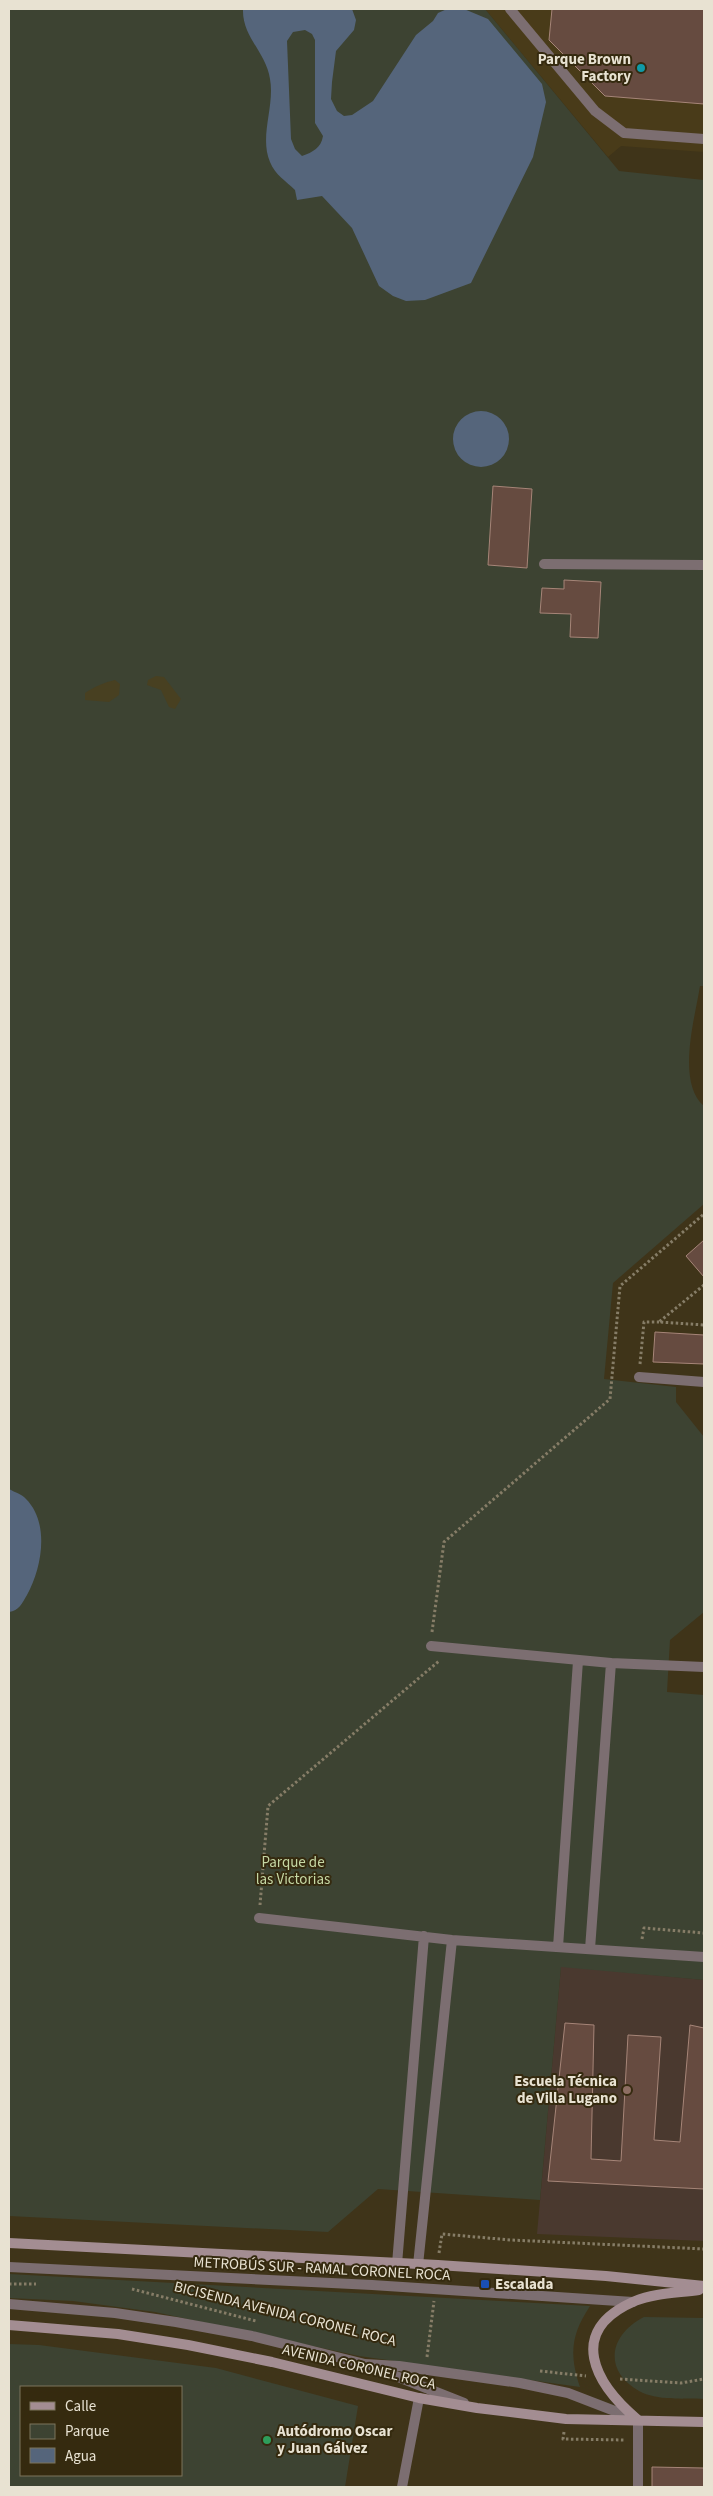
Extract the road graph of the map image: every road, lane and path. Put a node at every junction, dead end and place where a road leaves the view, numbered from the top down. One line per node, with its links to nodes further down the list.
1 (510, 9): 2 (lane)
2 (704, 139)
3 (544, 564): 4 (lane)
4 (704, 566)
5 (704, 1214): 11 (path)
6 (704, 1285): 7 (path)
7 (659, 1322): 8 (path); 9 (path)
8 (704, 1326)
9 (639, 1377): 10 (lane)
10 (704, 1382)
11 (431, 1646): 12 (lane)
12 (453, 1648): 13 (lane); 16 (path)
13 (578, 1661): 14 (lane); 20 (lane)
14 (611, 1663): 15 (lane); 21 (lane)
15 (704, 1667)
16 (259, 1918): 18 (lane)
17 (704, 1933): 22 (path)
18 (424, 1936): 19 (lane); 27 (lane)
19 (452, 1940): 20 (lane); 28 (lane)
20 (558, 1947): 21 (lane)
21 (590, 1949): 22 (lane)
22 (640, 1952): 23 (lane)
23 (704, 1956)
24 (442, 2234): 26 (path)
25 (9, 2244): 27 (main road)
26 (704, 2249)
27 (397, 2264): 28 (main road)
28 (418, 2265): 33 (main road)
29 (9, 2267): 34 (lane, METROBÚS SUR - RAMAL CORONEL ROCA)
30 (9, 2284): 31 (path)
31 (37, 2284)
32 (123, 2288): 37 (path, BICISENDA AVENIDA CORONEL ROCA)
33 (704, 2288): 35 (main road)
34 (436, 2291): 35 (lane, METROBÚS SUR - RAMAL CORONEL ROCA); 40 (path)
35 (633, 2302): 44 (main road)
36 (9, 2304): 42 (lane)
37 (266, 2323)
38 (9, 2325): 46 (main road, AVENIDA CORONEL ROCA)
39 (417, 2357): 40 (path)
40 (426, 2358): 41 (path)
41 (436, 2359)
42 (365, 2364): 47 (lane); 48 (lane)
43 (532, 2370): 44 (path)
44 (601, 2378): 45 (path); 48 (main road)
45 (704, 2379)
46 (419, 2398): 47 (main road, AVENIDA CORONEL ROCA); 50 (lane)
47 (477, 2408): 48 (main road, AVENIDA CORONEL ROCA)
48 (638, 2420): 49 (main road, AVENIDA CORONEL ROCA); 51 (lane)
49 (704, 2422)
50 (402, 2487)
51 (638, 2487)

